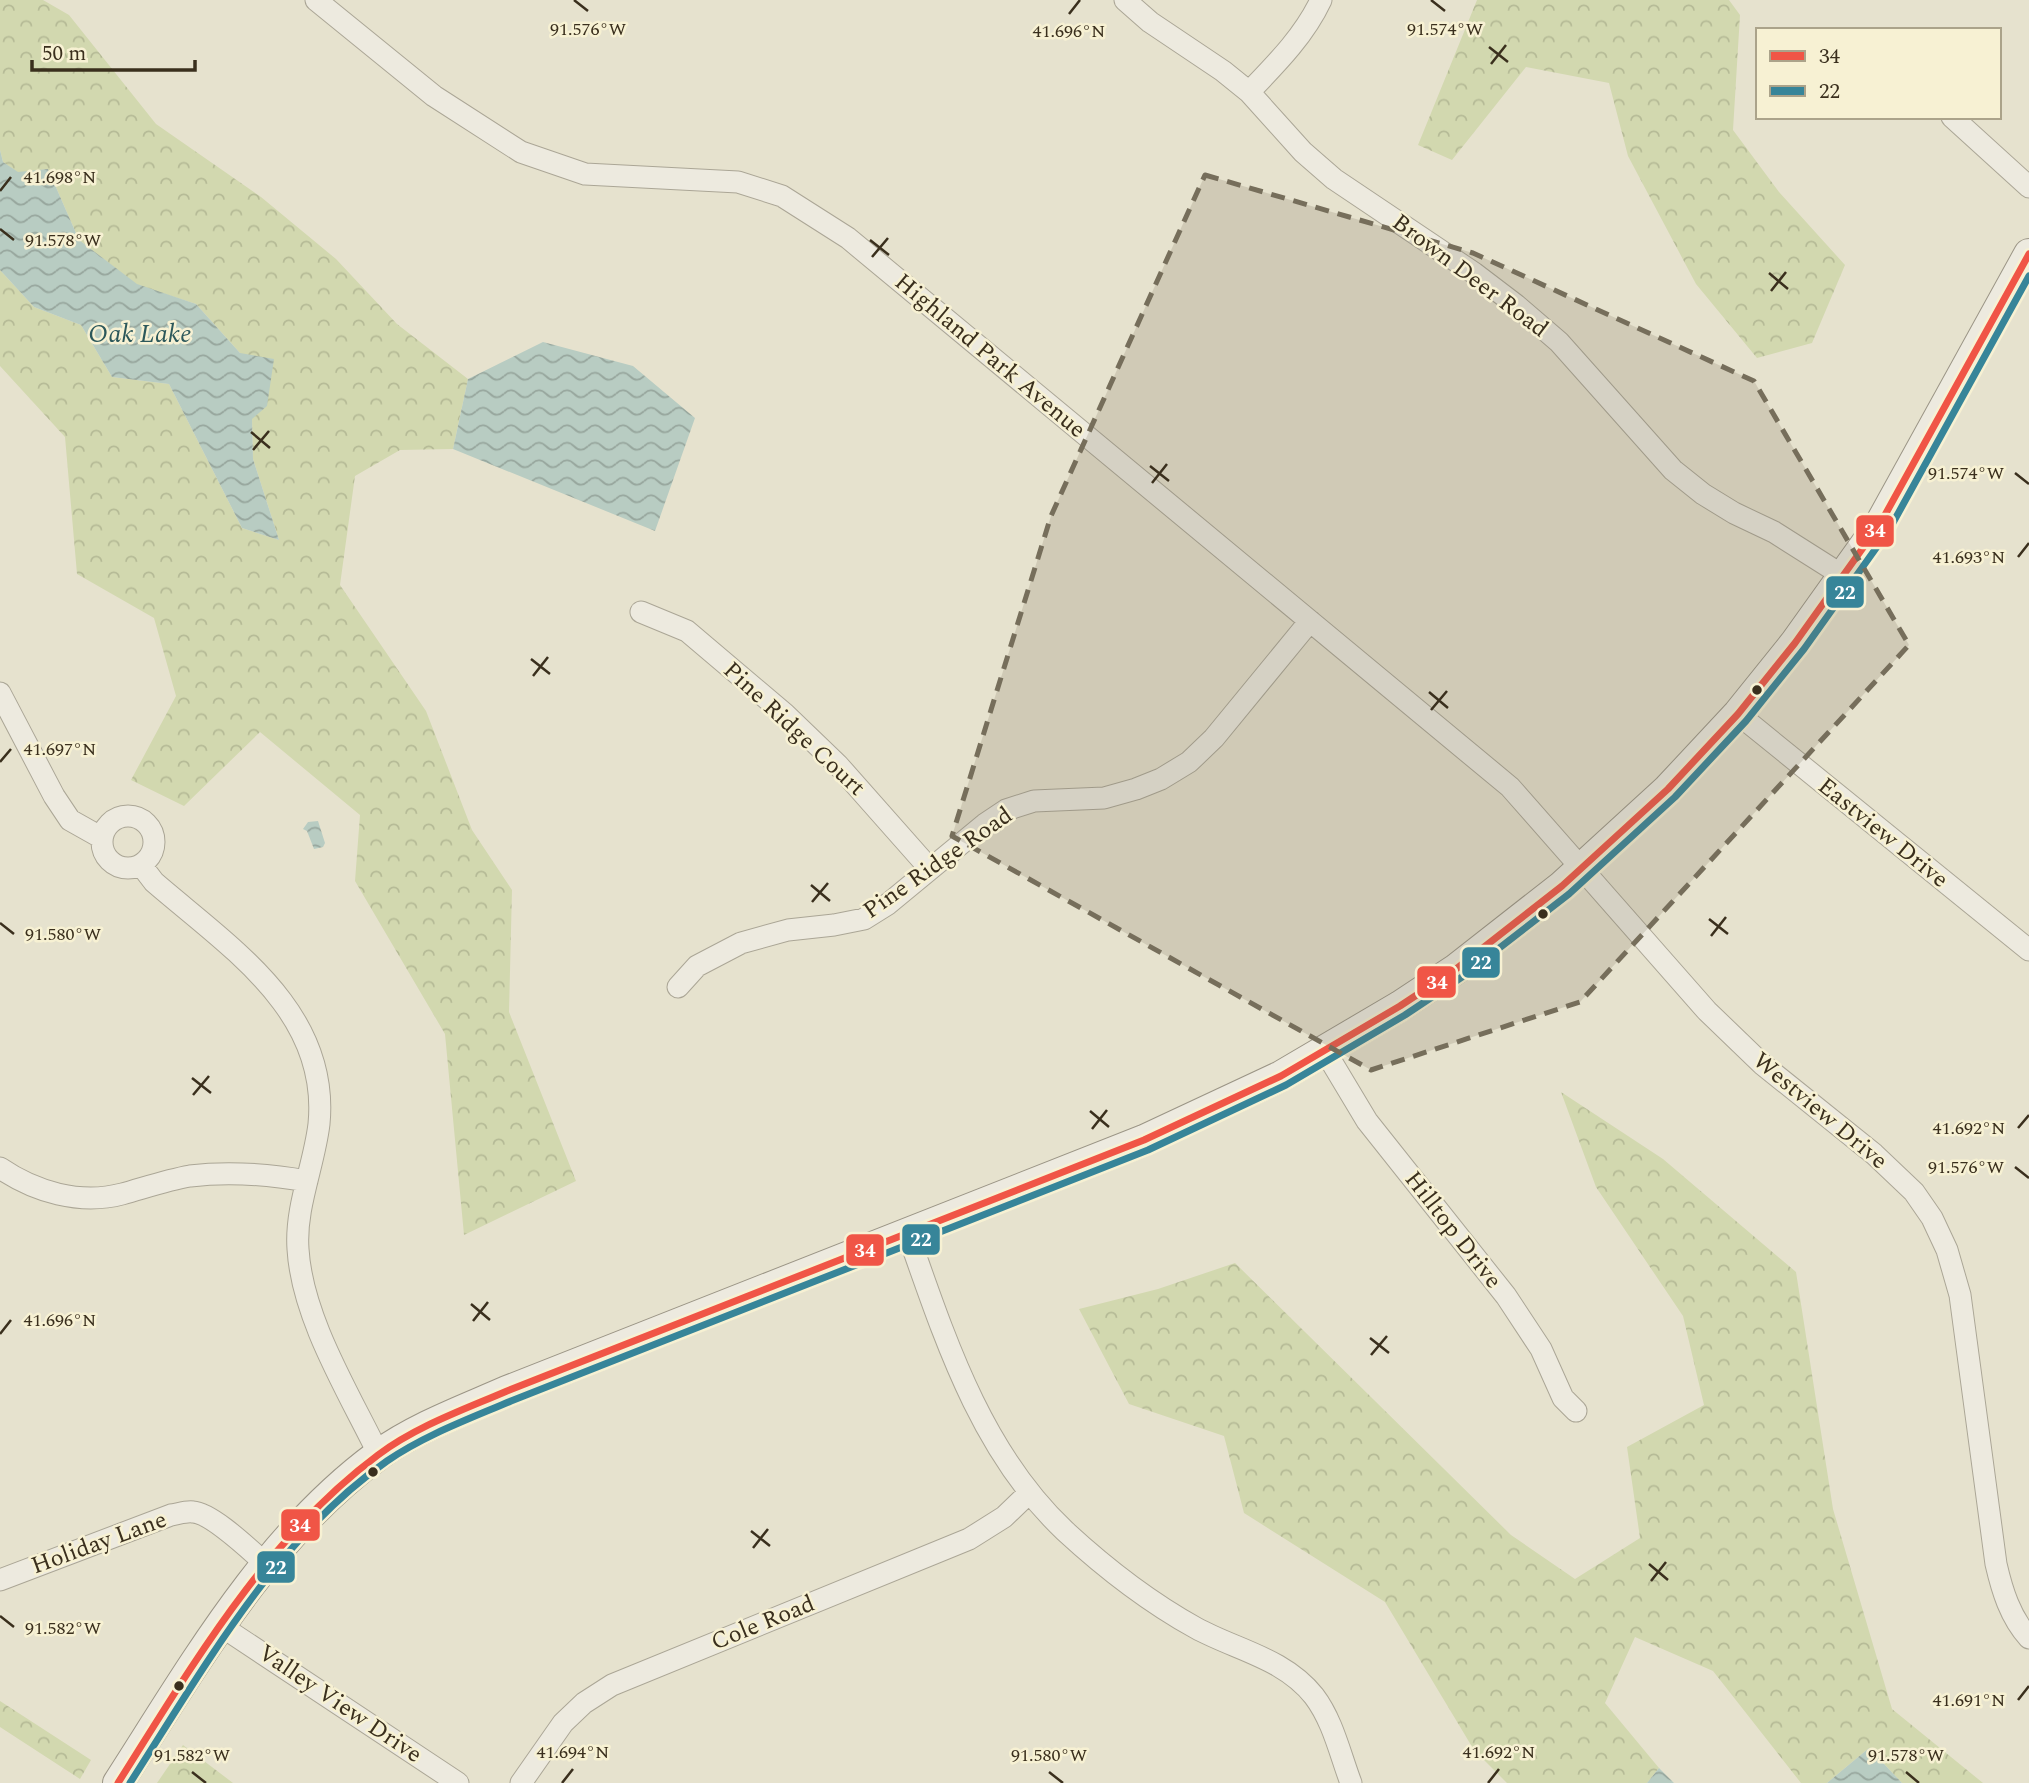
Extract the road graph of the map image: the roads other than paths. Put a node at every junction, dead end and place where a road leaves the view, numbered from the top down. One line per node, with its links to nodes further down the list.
1 (316, 0): 10 (street, Highland Park Avenue)
2 (1125, 0): 4 (street, Brown Deer Road)
3 (1321, 0): 4 (street)
4 (1249, 92): 8 (street, Brown Deer Road)
5 (1954, 119): 6 (street)
6 (2029, 187)
7 (2029, 254): 8 (street)
8 (1844, 577): 12 (street)
9 (641, 612): 15 (street, Pine Ridge Court)
10 (1310, 621): 15 (street, Pine Ridge Road); 16 (street, Highland Park Avenue)
11 (0, 693): 13 (street)
12 (1738, 714): 16 (street); 17 (street, Eastview Drive)
13 (102, 838): 14 (street); 14 (street)
14 (141, 864): 21 (street)
15 (930, 869): 18 (street, Pine Ridge Road)
16 (1582, 870): 19 (street); 29 (street, Westview Drive)
17 (2029, 950)
18 (678, 987)
19 (1325, 1051): 22 (street); 23 (street, Hilltop Drive)
20 (0, 1168): 21 (street)
21 (307, 1181): 24 (street)
22 (908, 1234): 24 (street); 25 (street)
23 (1576, 1411)
24 (379, 1455): 26 (street)
25 (1029, 1493): 32 (street, Cole Road); 33 (street)
26 (266, 1564): 27 (street, Holiday Lane); 28 (street)
27 (0, 1580)
28 (221, 1626): 30 (street); 31 (street, Valley View Drive)
29 (2029, 1638)
30 (122, 1778)
31 (458, 1783)
32 (522, 1783)
33 (1351, 1783)

